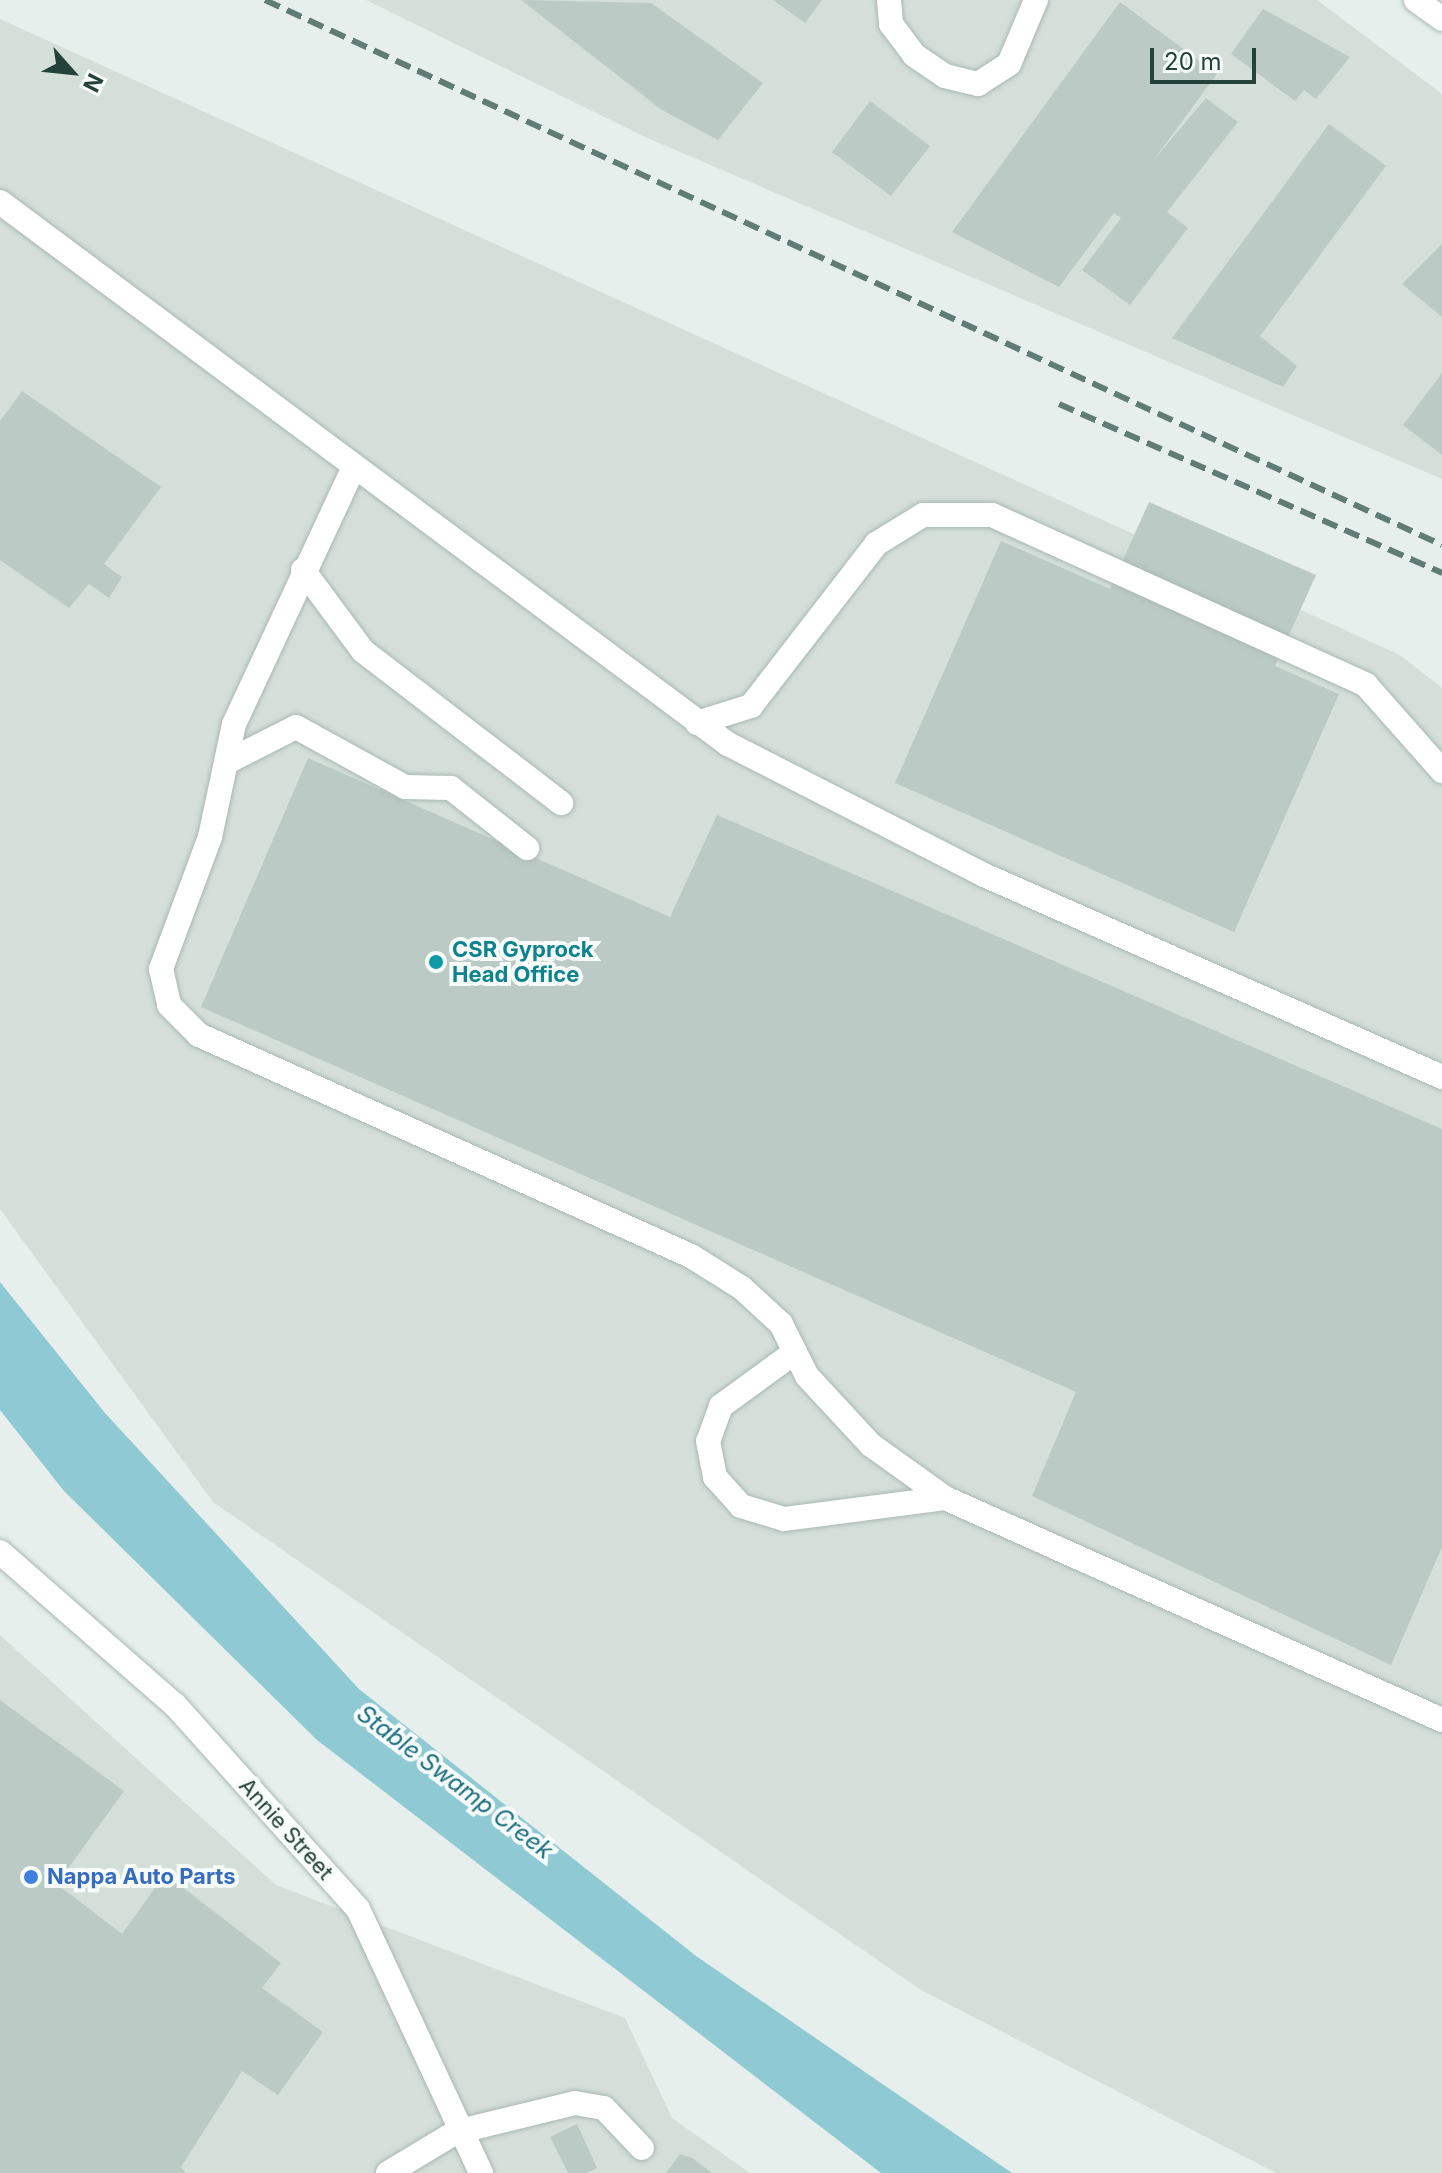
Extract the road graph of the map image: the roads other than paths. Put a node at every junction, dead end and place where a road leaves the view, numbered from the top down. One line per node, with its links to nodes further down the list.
1 (889, 0): 2 (street)
2 (1036, 0)
3 (1416, 0): 4 (street)
4 (1442, 19)
5 (0, 202): 6 (street)
6 (353, 469): 7 (street); 8 (street)
7 (303, 570): 9 (street); 11 (street)
8 (697, 723): 10 (street); 13 (street)
9 (227, 762): 12 (street); 14 (street)
10 (1442, 771)
11 (561, 803)
12 (527, 848)
13 (1442, 1077)
14 (795, 1352): 15 (street); 15 (street)
15 (945, 1498): 17 (street)
16 (0, 1552): 18 (street, Annie Street)
17 (1442, 1720)
18 (456, 2132): 19 (street); 20 (street); 21 (street, Annie Street)
19 (642, 2148)
20 (388, 2173)
21 (481, 2173)

